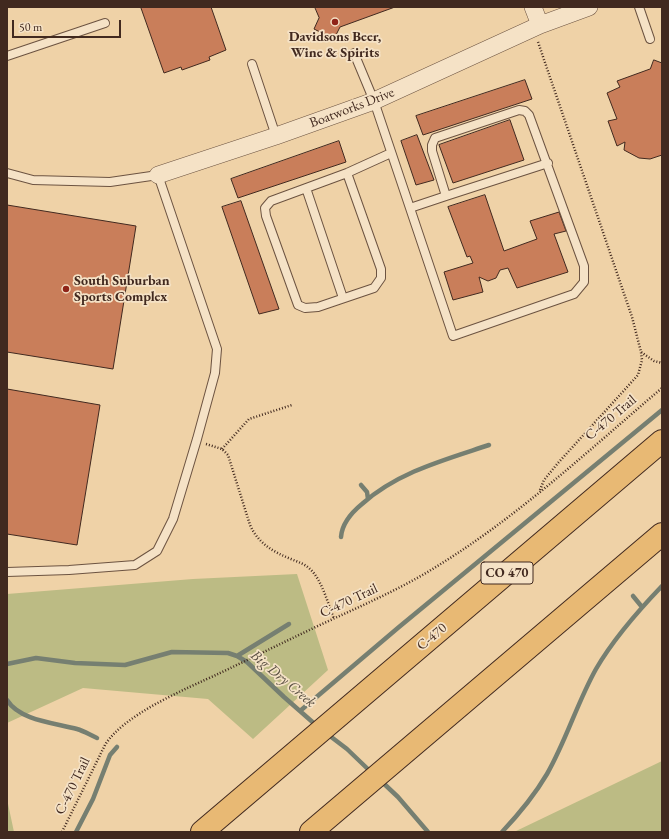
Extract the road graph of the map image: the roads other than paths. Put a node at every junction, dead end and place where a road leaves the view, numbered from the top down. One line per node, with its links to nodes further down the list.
1 (533, 7): 5 (street)
2 (590, 7): 5 (street, Boatworks Drive)
3 (639, 7): 6 (lane)
4 (105, 23): 8 (lane)
5 (540, 25): 10 (street, Boatworks Drive)
6 (650, 39)
7 (354, 53): 10 (lane)
8 (7, 56)
9 (252, 64): 11 (lane)
10 (374, 101): 11 (street, Boatworks Drive); 12 (lane)
11 (276, 136): 16 (street, Boatworks Drive)
12 (391, 152): 15 (lane); 19 (lane)
13 (548, 163): 18 (lane); 18 (lane); 19 (lane)
14 (7, 173): 16 (lane)
15 (347, 173): 17 (lane); 20 (lane)
16 (158, 175): 23 (lane)
17 (306, 188): 20 (lane); 20 (lane)
18 (446, 196): 19 (lane)
19 (410, 208)
20 (343, 298)
21 (662, 441): 25 (highway, C-470 / CO 470)
22 (662, 534): 24 (highway)
23 (7, 572)
24 (318, 826)
25 (202, 832)

